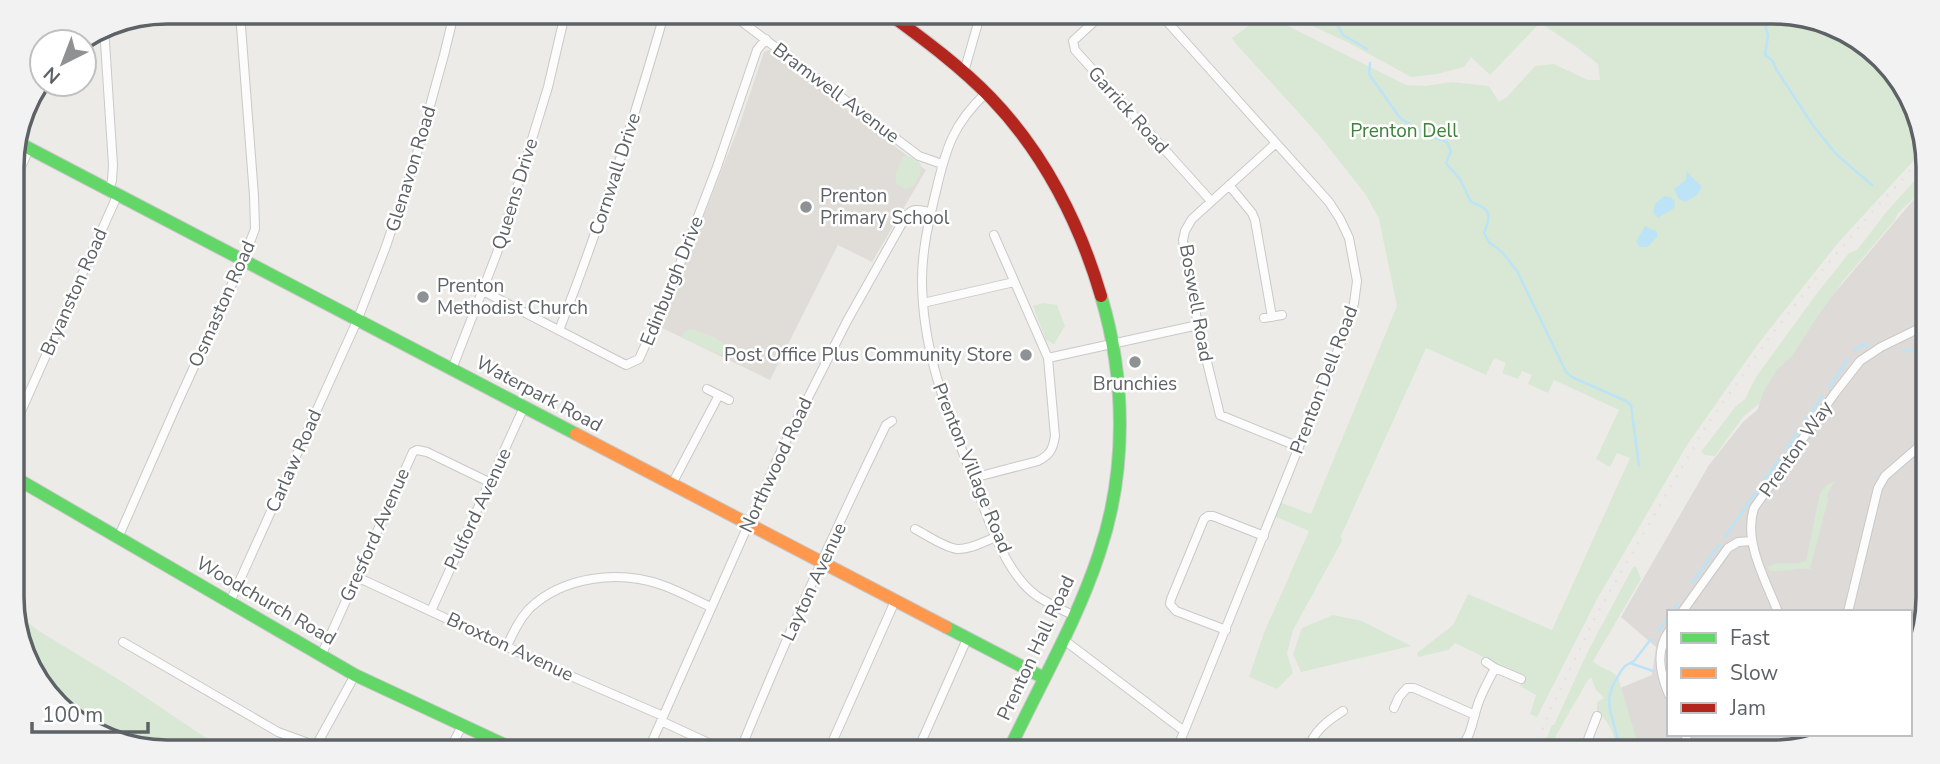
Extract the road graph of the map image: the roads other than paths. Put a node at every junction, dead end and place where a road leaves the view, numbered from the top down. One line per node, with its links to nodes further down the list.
1 (241, 24): 24 (street, Osmaston Road)
2 (452, 24): 29 (street, Glenavon Road)
3 (563, 24): 26 (street, Queens Drive)
4 (661, 24): 31 (street, Cornwall Drive)
5 (745, 24): 11 (street, Bramwell Avenue)
6 (903, 24): 12 (main road, Prenton Hall Road)
7 (978, 24): 12 (street)
8 (1091, 24): 21 (street, Garrick Road)
9 (1169, 24): 14 (street, Prenton Dell Road)
10 (105, 39): 20 (street, Bryanston Road)
11 (766, 39): 18 (street, Bramwell Avenue); 31 (street, Edinburgh Drive)
12 (964, 72): 13 (main road, Prenton Hall Road)
13 (986, 93): 18 (street, Prenton Village Road); 33 (main road, Prenton Hall Road)
14 (1276, 143): 19 (street, Boswell Road); 42 (street, Prenton Dell Road)
15 (26, 147): 16 (main road, Waterpark Road)
16 (29, 149): 17 (street); 20 (main road, Waterpark Road)
17 (25, 158)
18 (942, 164): 22 (street, Prenton Village Road)
19 (1229, 185): 21 (street, Boswell Road); 28 (street)
20 (113, 193): 24 (main road, Waterpark Road); 39 (street, Bryanston Road)
21 (1211, 201): 30 (street, Boswell Road)
22 (930, 212): 27 (street, Prenton Village Road); 48 (street, Northwood Road)
23 (994, 235): 25 (street)
24 (243, 260): 29 (main road, Waterpark Road); 52 (street, Osmaston Road)
25 (1014, 282): 27 (street); 34 (street)
26 (483, 291): 31 (street, Edinburgh Drive); 35 (street, Queens Drive)
27 (923, 303): 44 (street, Prenton Village Road)
28 (1272, 317)
29 (357, 321): 35 (main road, Waterpark Road); 57 (street, Carlaw Road)
30 (1198, 325): 33 (street); 42 (street, Boswell Road)
31 (559, 330)
32 (1916, 330): 53 (street, Prenton Way)
33 (1112, 345): 34 (street); 63 (main road, Prenton Hall Road)
34 (1048, 358): 44 (street)
35 (452, 369): 40 (main road, Waterpark Road)
36 (707, 388): 37 (street)
37 (719, 395): 38 (street); 47 (street)
38 (729, 400)
39 (24, 402)
40 (524, 407): 46 (street, Pulford Avenue); 47 (main road, Waterpark Road)
41 (892, 421): 54 (street, Layton Avenue)
42 (1299, 447): 50 (street, Prenton Dell Road)
43 (1916, 449): 61 (street)
44 (973, 478): 51 (street, Prenton Village Road)
45 (24, 483): 52 (main road, Woodchurch Road)
46 (491, 483): 55 (street, Gresford Avenue); 62 (street, Pulford Avenue)
47 (672, 484): 48 (main road, Waterpark Road)
48 (749, 524): 54 (main road, Waterpark Road); 58 (street, Northwood Road)
49 (927, 524): 51 (street)
50 (1264, 536): 64 (street, Prenton Dell Road); 64 (street)
51 (996, 537): 63 (street, Prenton Village Road)
52 (118, 538): 57 (main road, Woodchurch Road)
53 (1752, 541): 59 (street); 60 (street, Prenton Way)
54 (822, 562): 56 (main road, Waterpark Road); 97 (street, Layton Avenue)
55 (357, 577): 62 (street, Broxton Avenue); 70 (street, Gresford Avenue)
56 (895, 601): 66 (main road, Waterpark Road); 98 (street)
57 (230, 602): 70 (main road, Woodchurch Road)
58 (712, 607): 69 (street); 82 (street, Northwood Road)
59 (1683, 610)
60 (1777, 610)
61 (1849, 610)
62 (431, 611): 69 (street, Broxton Avenue)
63 (1075, 616): 67 (main road, Prenton Hall Road)
64 (1226, 630): 85 (street, Prenton Dell Road)
65 (1667, 635): 76 (street)
66 (967, 639): 74 (main road, Waterpark Road); 99 (street)
67 (1064, 640): 74 (main road, Prenton Hall Road); 85 (street)
68 (123, 642): 91 (street)
69 (507, 646): 82 (street, Broxton Avenue)
70 (321, 656): 73 (main road, Woodchurch Road)
71 (1486, 662): 72 (street)
72 (1495, 668): 75 (street); 80 (street)
73 (355, 675): 84 (main road, Woodchurch Road); 92 (street)
74 (1044, 678): 86 (main road, Prenton Hall Road)
75 (1521, 679)
76 (1667, 690)
77 (1394, 708): 80 (street)
78 (1326, 710): 83 (street)
79 (1343, 711): 83 (street)
80 (1475, 715): 89 (street)
81 (1597, 716): 90 (street)
82 (662, 718): 95 (street, Northwood Road); 96 (street)
83 (1331, 719): 88 (street)
84 (462, 726): 93 (street); 94 (main road, Woodchurch Road)
85 (1184, 731): 87 (street, Prenton Dell Road)
86 (1014, 739)
87 (1180, 739)
88 (1312, 739)
89 (1467, 739)
90 (1588, 739)
91 (300, 740)
92 (319, 740)
93 (455, 740)
94 (493, 740)
95 (653, 740)
96 (703, 740)
97 (745, 740)
98 (833, 740)
99 (922, 740)

